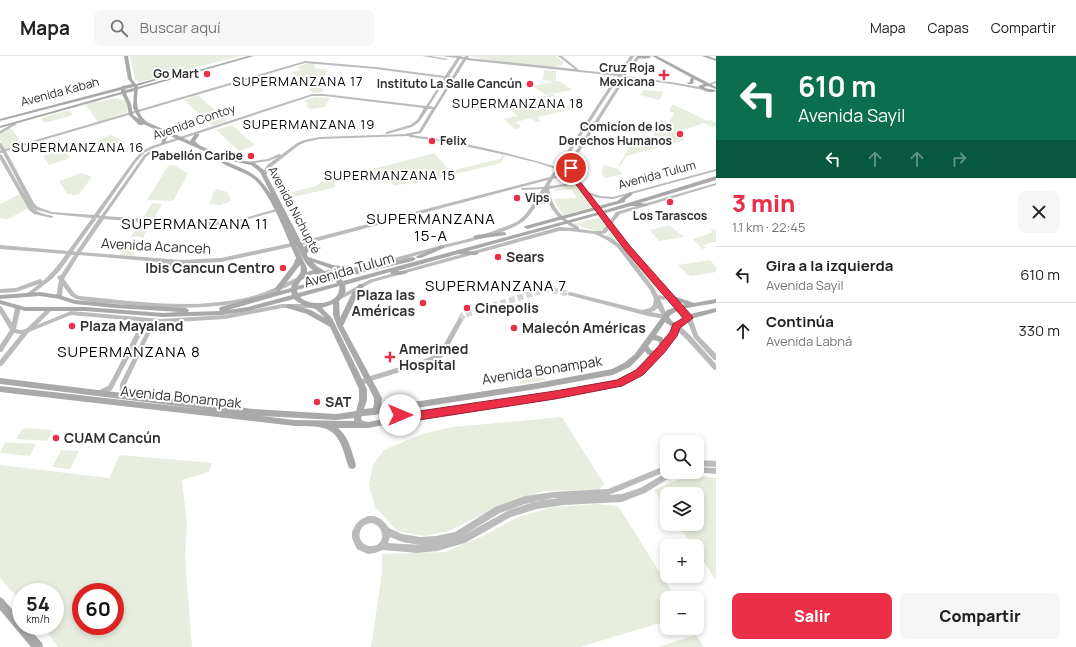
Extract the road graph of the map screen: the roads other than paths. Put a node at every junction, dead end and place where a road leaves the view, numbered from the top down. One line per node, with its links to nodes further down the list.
1 (122, 56): 35 (main road)
2 (126, 56): 35 (main road)
3 (244, 56): 36 (main road)
4 (252, 56): 37 (main road)
5 (424, 56): 13 (street)
6 (556, 56): 21 (street)
7 (560, 56): 21 (street)
8 (632, 56): 27 (street, Avenida Tulum)
9 (639, 56): 10 (main road); 29 (street)
10 (650, 56): 17 (main road); 23 (main road)
11 (704, 56): 18 (main road)
12 (712, 56): 18 (main road)
13 (443, 57): 15 (street); 22 (street)
14 (459, 57): 15 (street); 16 (street); 22 (street)
15 (450, 58)
16 (465, 59): 19 (street); 19 (street); 31 (street)
17 (659, 59): 23 (main road); 38 (main road)
18 (716, 59)
19 (472, 60): 20 (street)
20 (480, 61): 24 (street); 26 (street)
21 (569, 65): 24 (street); 24 (street); 25 (street); 26 (street)
22 (454, 66): 30 (street)
23 (669, 66): 33 (main road)
24 (555, 68)
25 (589, 71): 26 (street); 28 (street)
26 (578, 72): 28 (street)
27 (622, 73): 28 (street); 29 (street); 29 (street); 32 (street, Avenida Tulum)
28 (605, 74): 32 (street)
29 (625, 77): 32 (street); 33 (street); 46 (street)
30 (447, 78): 31 (street); 47 (street); 49 (street)
31 (452, 79): 48 (street)
32 (615, 82): 44 (street, Avenida Tulum)
33 (690, 83): 39 (main road); 39 (street)
34 (716, 83): 38 (street)
35 (126, 84): 36 (main road); 36 (main road); 40 (main road, Avenida Kabah); 41 (main road); 42 (main road, Avenida Kabah); 43 (main road); 45 (main road, Avenida Kabah)
36 (135, 84): 41 (main road)
37 (153, 84): 41 (main road); 41 (main road)
38 (708, 84): 39 (main road); 39 (main road)
39 (710, 90)
40 (100, 93): 42 (main road); 52 (main road, Avenida Kabah)
41 (135, 93): 43 (main road); 49 (main road)
42 (90, 94): 52 (main road, Avenida Kabah)
43 (126, 98): 45 (main road); 51 (main road)
44 (605, 98): 46 (street); 70 (street, Avenida Tulum)
45 (99, 99): 50 (main road, Avenida Kabah); 55 (main road, Avenida Kabah)
46 (611, 99): 71 (street)
47 (426, 108): 48 (street, Avenida Contoy); 54 (street); 60 (street, Avenida Contoy); 63 (street, Avenida Contoy)
48 (433, 109): 58 (street)
49 (136, 112): 51 (street); 56 (main road, Avenida Nichupté)
50 (46, 114): 53 (main road); 55 (main road, Avenida Kabah)
51 (130, 114): 56 (main road, Avenida Nichupté); 67 (street)
52 (1, 119)
53 (15, 124): 55 (main road); 59 (street)
54 (411, 126): 57 (street); 58 (street)
55 (0, 127)
56 (151, 127): 62 (main road, Avenida Nichupté); 63 (main road, Avenida Nichupté)
57 (398, 130): 61 (street); 69 (street)
58 (421, 130): 61 (street); 70 (street)
59 (0, 133)
60 (197, 135): 63 (street, Avenida Contoy); 66 (main road)
61 (405, 135): 73 (street); 75 (street)
62 (166, 136): 63 (main road, Avenida Nichupté); 64 (main road)
63 (178, 140): 64 (street, Avenida Contoy); 66 (main road, Avenida Nichupté); 74 (main road, Avenida Nichupté); 82 (street, Avenida Contoy)
64 (163, 143): 81 (street, Avenida Contoy)
65 (0, 144): 67 (street)
66 (197, 146): 68 (main road, Avenida Nichupté)
67 (2, 153): 100 (street)
68 (237, 161): 72 (main road, Avenida Nichupté); 74 (main road)
69 (264, 161): 72 (street); 75 (street)
70 (563, 161): 71 (street); 76 (street, Avenida Tulum)
71 (571, 162): 77 (street)
72 (248, 163): 78 (main road, Avenida Nichupté)
73 (546, 163): 76 (street); 79 (street)
74 (233, 166): 83 (main road, Avenida Nichupté)
75 (269, 166): 78 (street)
76 (559, 167): 77 (street); 79 (street, Avenida Tulum)
77 (571, 168): 85 (street)
78 (264, 174): 83 (main road); 84 (main road, Avenida Nichupté)
79 (553, 176): 85 (street, Avenida Acanceh); 86 (street); 87 (street, Avenida Tulum); 107 (street, Avenida Acanceh)
80 (716, 176): 91 (street, Avenida Tulum); 92 (main road, Avenida Tulum); 94 (main road, Avenida Tulum); 95 (street, Avenida Tulum)
81 (123, 177): 82 (street); 100 (street, Avenida Contoy)
82 (130, 177): 100 (street, Avenida Contoy)
83 (255, 178): 84 (main road, Avenida Nichupté)
84 (264, 182): 97 (main road, Avenida Nichupté); 107 (main road, Avenida Nichupté)
85 (574, 182): 86 (street, Avenida Acanceh); 89 (street)
86 (556, 186): 87 (street, Avenida Acanceh)
87 (546, 187): 88 (street, Avenida Acanceh); 90 (street, Avenida Tulum); 93 (street)
88 (527, 188): 90 (street); 106 (street, Avenida Acanceh)
89 (582, 189): 91 (street, Avenida Tulum); 96 (street)
90 (540, 194): 93 (street); 105 (street, Avenida Tulum)
91 (630, 194): 92 (main road)
92 (618, 202): 96 (main road, Avenida Tulum)
93 (549, 204): 99 (street)
94 (627, 204): 95 (main road); 98 (main road, Avenida Tulum)
95 (644, 205): 102 (street, Avenida Tulum)
96 (596, 207): 98 (street); 99 (main road, Avenida Tulum)
97 (277, 212): 100 (street); 107 (main road, Avenida Nichupté)
98 (601, 212): 101 (main road, Avenida Tulum); 102 (street)
99 (559, 217): 101 (street); 104 (main road, Avenida Tulum)
100 (98, 219): 113 (street, Avenida Contoy); 114 (street, Avenida Contoy)
101 (566, 222): 103 (street); 111 (main road, Avenida Tulum)
102 (610, 224): 103 (street, Avenida Tulum); 132 (street)
103 (587, 232): 112 (street, Avenida Tulum); 136 (street)
104 (504, 234): 105 (main road); 116 (main road, Avenida Tulum)
105 (476, 237): 109 (street, Avenida Tulum)
106 (312, 244): 107 (street, Avenida Acanceh); 115 (main road)
107 (296, 246): 114 (street, Avenida Acanceh); 115 (main road, Avenida Nichupté)
108 (0, 247): 113 (street, Avenida Acanceh)
109 (442, 247): 116 (main road); 117 (street, Avenida Tulum)
110 (0, 251): 113 (street, Avenida Acanceh)
111 (450, 253): 112 (main road); 120 (main road, Avenida Tulum)
112 (476, 253): 119 (street, Avenida Tulum)
113 (69, 255): 114 (street, Avenida Acanceh); 121 (street, Avenida Contoy)
114 (76, 255): 124 (street, Avenida Contoy)
115 (303, 257): 117 (main road); 118 (main road, Avenida Nichupté); 122 (main road, Avenida Nichupté); 127 (main road)
116 (419, 257): 123 (main road, Avenida Tulum)
117 (354, 269): 118 (street, Avenida Tulum)
118 (325, 272): 122 (main road); 123 (main road, Avenida Nichupté)
119 (405, 272): 120 (main road); 126 (street, Avenida Tulum)
120 (379, 274): 125 (main road, Avenida Tulum)
121 (51, 277): 124 (street); 129 (street); 131 (street, Avenida Contoy)
122 (300, 277): 127 (street, Avenida Tulum); 128 (main road)
123 (337, 277): 125 (main road); 128 (main road, Avenida Tulum)
124 (62, 278): 134 (street, Avenida Contoy); 141 (street, Avenida Tulum)
125 (342, 284): 135 (main road, Avenida Tulum); 137 (main road)
126 (361, 286): 137 (street, Avenida Tulum); 161 (main road)
127 (278, 289): 140 (street, Avenida Tulum)
128 (293, 290): 135 (main road); 143 (main road, Avenida Tulum)
129 (0, 291)
130 (570, 294): 153 (street)
131 (28, 295): 133 (main road); 134 (main road, Avenida Tulum); 147 (main road)
132 (667, 295): 136 (street); 142 (main road); 149 (street)
133 (0, 297)
134 (59, 297): 144 (main road, Avenida Tulum); 150 (main road)
135 (296, 297): 146 (main road); 151 (main road, Avenida Tulum)
136 (657, 297): 153 (street); 155 (street)
137 (337, 299): 146 (main road); 161 (main road)
138 (716, 301): 142 (main road)
139 (0, 302): 147 (main road)
140 (230, 302): 141 (street, Avenida Tulum); 143 (main road)
141 (132, 303): 144 (main road)
142 (701, 303): 149 (main road)
143 (246, 304): 144 (main road, Avenida Tulum)
144 (118, 306)
145 (289, 306): 146 (street, Avenida Tulum); 159 (street, Avenida Tulum); 160 (main road)
146 (313, 306): 160 (main road)
147 (18, 307): 150 (main road, Avenida Tulum); 165 (street)
148 (0, 308): 165 (street)
149 (680, 308): 155 (main road); 156 (main road)
150 (50, 309): 151 (main road, Avenida Tulum); 166 (street)
151 (85, 309): 154 (main road)
152 (716, 310): 156 (main road)
153 (637, 312): 155 (street)
154 (103, 316): 157 (street, Avenida Tulum); 166 (street, Avenida Tulum)
155 (665, 317): 162 (main road); 167 (main road, Avenida Bonampak)
156 (688, 318): 162 (main road); 172 (street)
157 (140, 319): 159 (street, Avenida Tulum); 163 (street)
158 (460, 320): 175 (street)
159 (161, 321): 164 (street)
160 (332, 325): 179 (main road)
161 (340, 326): 175 (main road)
162 (676, 326): 168 (main road, Avenida Bonampak); 172 (street)
163 (142, 327): 164 (street); 177 (street)
164 (151, 328): 178 (street)
165 (13, 330): 166 (street); 170 (street)
166 (26, 332): 173 (street)
167 (652, 337): 168 (main road); 169 (main road, Avenida Bonampak)
168 (664, 345): 171 (main road, Avenida Bonampak)
169 (645, 346): 171 (main road); 183 (main road, Avenida Bonampak)
170 (0, 350)
171 (657, 355): 186 (main road, Avenida Bonampak)
172 (710, 355): 174 (street)
173 (0, 364)
174 (716, 368)
175 (368, 380): 179 (street); 184 (main road)
176 (0, 381): 181 (main road, Avenida Bonampak)
177 (113, 383): 178 (street); 181 (street)
178 (123, 384): 182 (street)
179 (360, 384): 185 (main road)
180 (0, 389): 189 (main road, Avenida Bonampak)
181 (93, 393): 182 (main road, Avenida Bonampak)
182 (130, 397): 185 (main road, Avenida Bonampak)
183 (403, 407): 184 (main road, Avenida Bonampak); 186 (main road)
184 (375, 412): 185 (main road, Avenida Bonampak); 187 (main road)
185 (359, 413): 188 (main road)
186 (406, 418): 187 (main road, Avenida Bonampak)
187 (376, 423): 188 (main road, Avenida Bonampak)
188 (360, 424): 189 (main road, Avenida Bonampak)
189 (325, 425): 192 (main road)
190 (704, 463): 191 (street)
191 (716, 464)
192 (352, 465)
193 (704, 470): 194 (street)
194 (716, 471)
195 (660, 473): 197 (street)
196 (660, 475): 197 (street)
197 (588, 496): 198 (street); 199 (street)
198 (386, 531): 199 (street); 199 (street)
199 (383, 546)
200 (0, 602): 201 (main road)
201 (38, 647)

